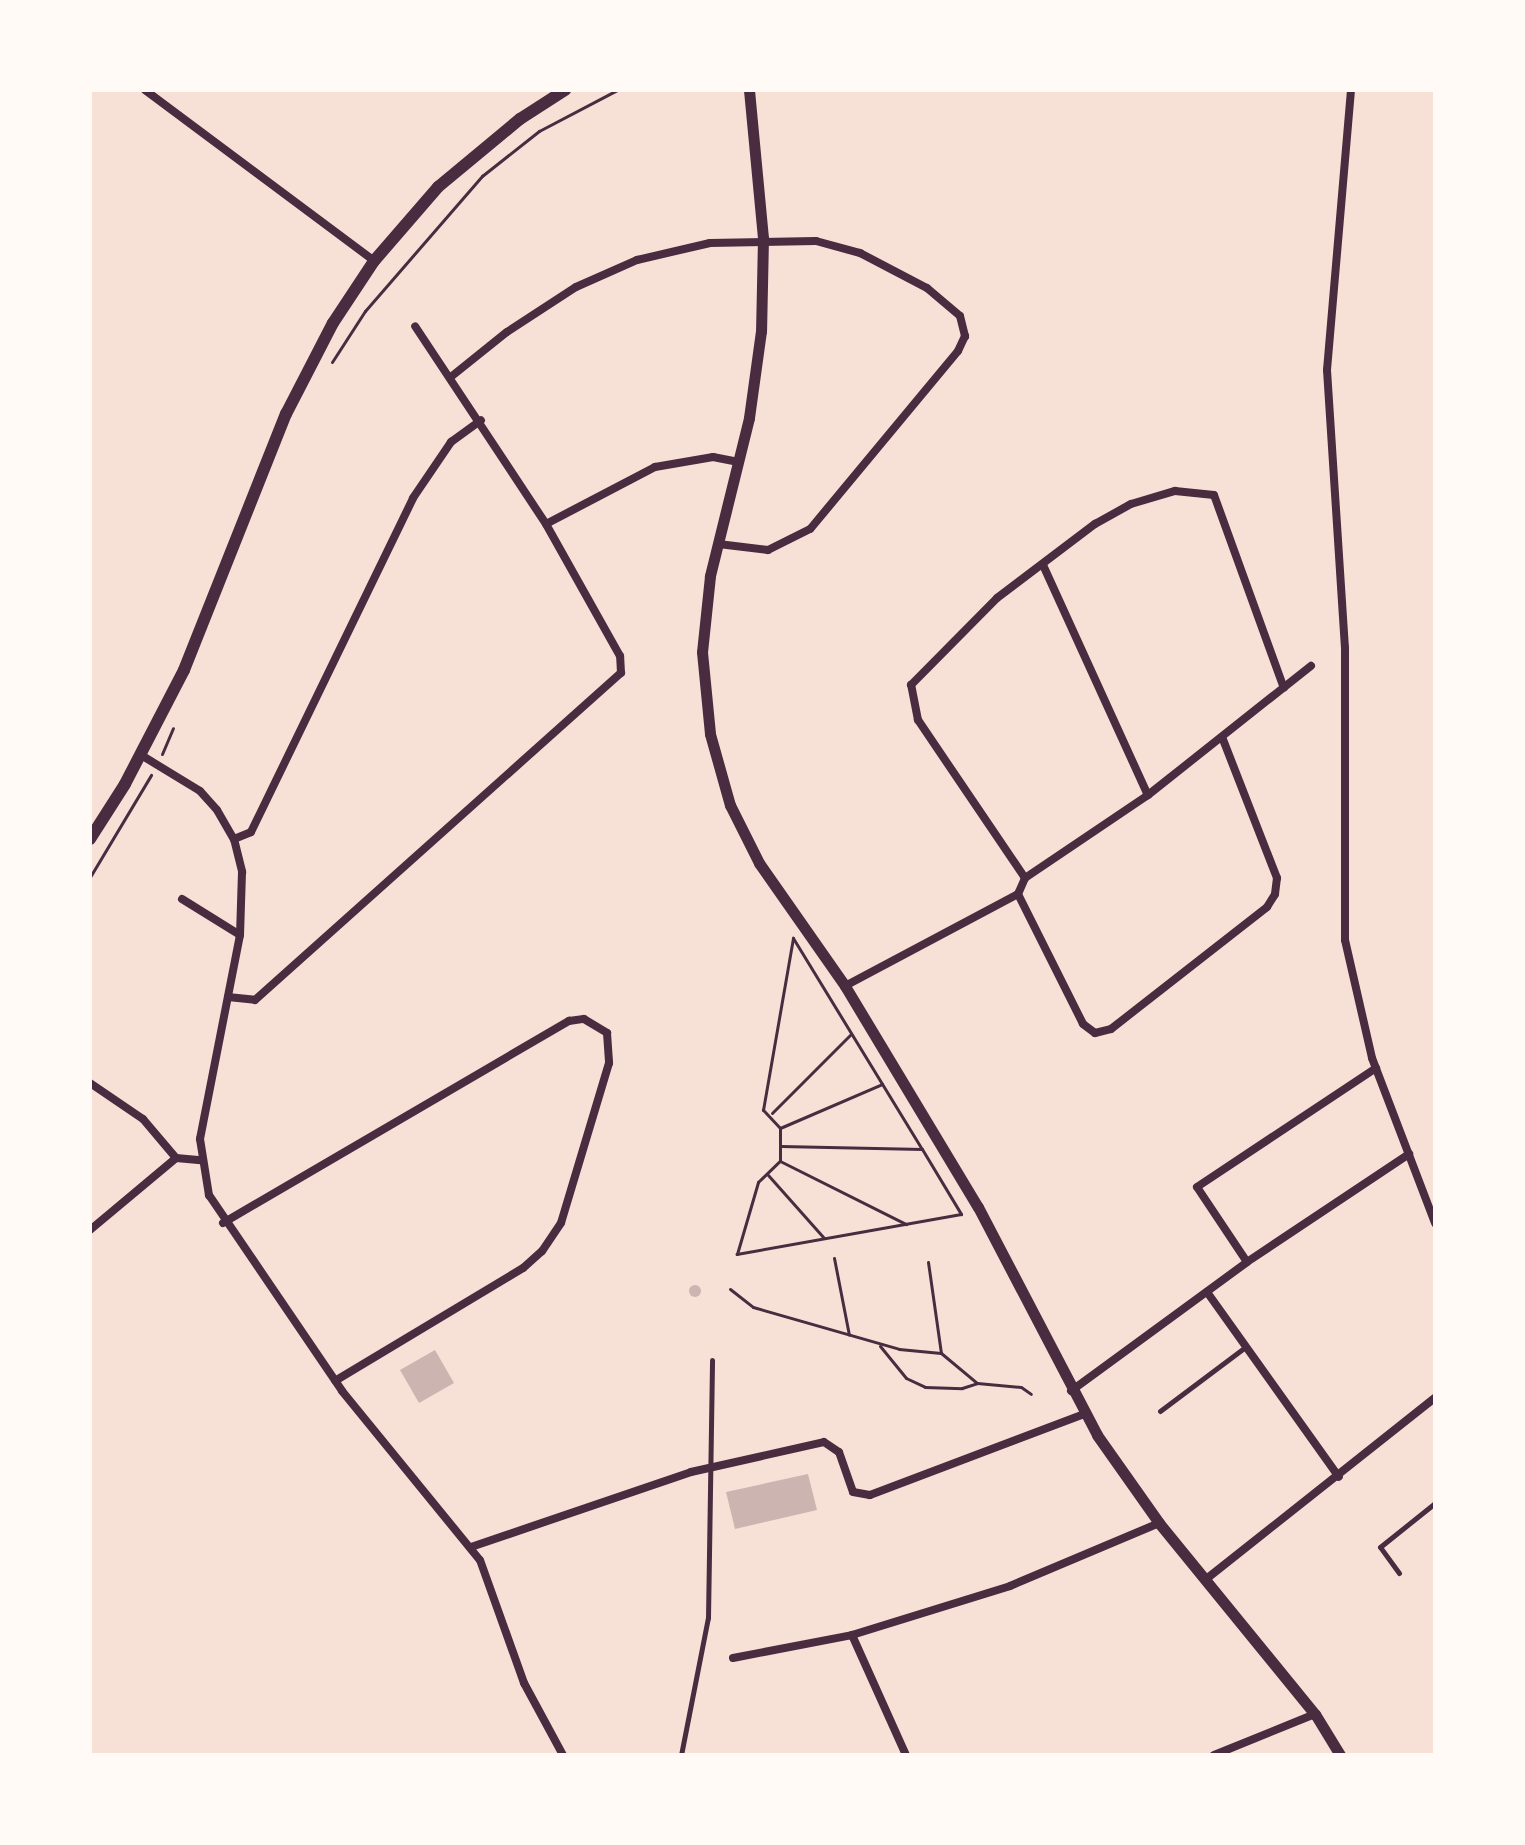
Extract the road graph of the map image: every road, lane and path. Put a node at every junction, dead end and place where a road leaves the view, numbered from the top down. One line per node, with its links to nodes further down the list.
1 (145, 90): 7 (street)
2 (565, 90): 7 (main road)
3 (617, 90): 8 (path)
4 (749, 90): 6 (street)
5 (1351, 90): 30 (street)
6 (763, 238): 10 (street); 12 (street); 14 (street)
7 (374, 261): 19 (main road)
8 (376, 297)
9 (415, 326): 10 (street)
10 (452, 376): 11 (street)
11 (481, 420): 13 (street); 22 (street)
12 (739, 462): 13 (street); 14 (street)
13 (546, 524): 28 (street)
14 (718, 544): 27 (street)
15 (1043, 565): 17 (street); 20 (street); 23 (street)
16 (1311, 666): 17 (street)
17 (1284, 688): 18 (street)
18 (1222, 737): 20 (street); 24 (street)
19 (141, 755): 21 (main road); 22 (street)
20 (1148, 795): 23 (street)
21 (90, 839)
22 (234, 839): 26 (street)
23 (1025, 878): 24 (street)
24 (1018, 894): 27 (street)
25 (182, 899): 26 (street)
26 (240, 935): 28 (street)
27 (845, 986): 59 (street)
28 (228, 997): 39 (street)
29 (851, 1034): 32 (path); 33 (path); 33 (path)
30 (1376, 1068): 37 (street); 49 (street)
31 (90, 1083): 38 (street)
32 (882, 1084): 34 (path); 36 (path)
33 (771, 1114): 34 (path)
34 (780, 1128): 35 (path)
35 (781, 1146): 36 (path); 40 (path)
36 (922, 1149): 44 (path)
37 (1409, 1154): 43 (street); 49 (street)
38 (176, 1158): 39 (street); 45 (street)
39 (201, 1160): 42 (street)
40 (780, 1161): 41 (path); 44 (path)
41 (768, 1175): 46 (path); 46 (path)
42 (223, 1223): 57 (street); 57 (street)
43 (1435, 1223)
44 (906, 1224): 46 (path)
45 (90, 1230)
46 (824, 1238)
47 (834, 1258): 52 (path)
48 (928, 1262): 55 (path)
49 (1247, 1262): 51 (street)
50 (730, 1289): 52 (path)
51 (1207, 1292): 54 (street); 59 (street)
52 (849, 1335): 53 (path)
53 (879, 1344): 55 (path); 58 (path)
54 (1244, 1348): 62 (lane); 65 (street)
55 (941, 1353): 58 (path)
56 (712, 1360): 64 (lane)
57 (335, 1381): 68 (street)
58 (977, 1383): 60 (path)
59 (1071, 1391): 63 (street)
60 (1031, 1394)
61 (1435, 1398): 65 (street)
62 (1160, 1411)
63 (1084, 1414): 64 (street); 67 (street)
64 (709, 1468): 68 (street); 75 (lane)
65 (1339, 1477): 70 (street)
66 (1435, 1503): 69 (lane)
67 (1159, 1523): 70 (street); 71 (street)
68 (471, 1547): 74 (street)
69 (1399, 1573)
70 (1205, 1580): 73 (street)
71 (852, 1635): 72 (street); 76 (street)
72 (733, 1658)
73 (1315, 1714): 77 (street); 78 (street)
74 (563, 1755)
75 (681, 1755)
76 (906, 1755)
77 (1214, 1755)
78 (1340, 1755)

